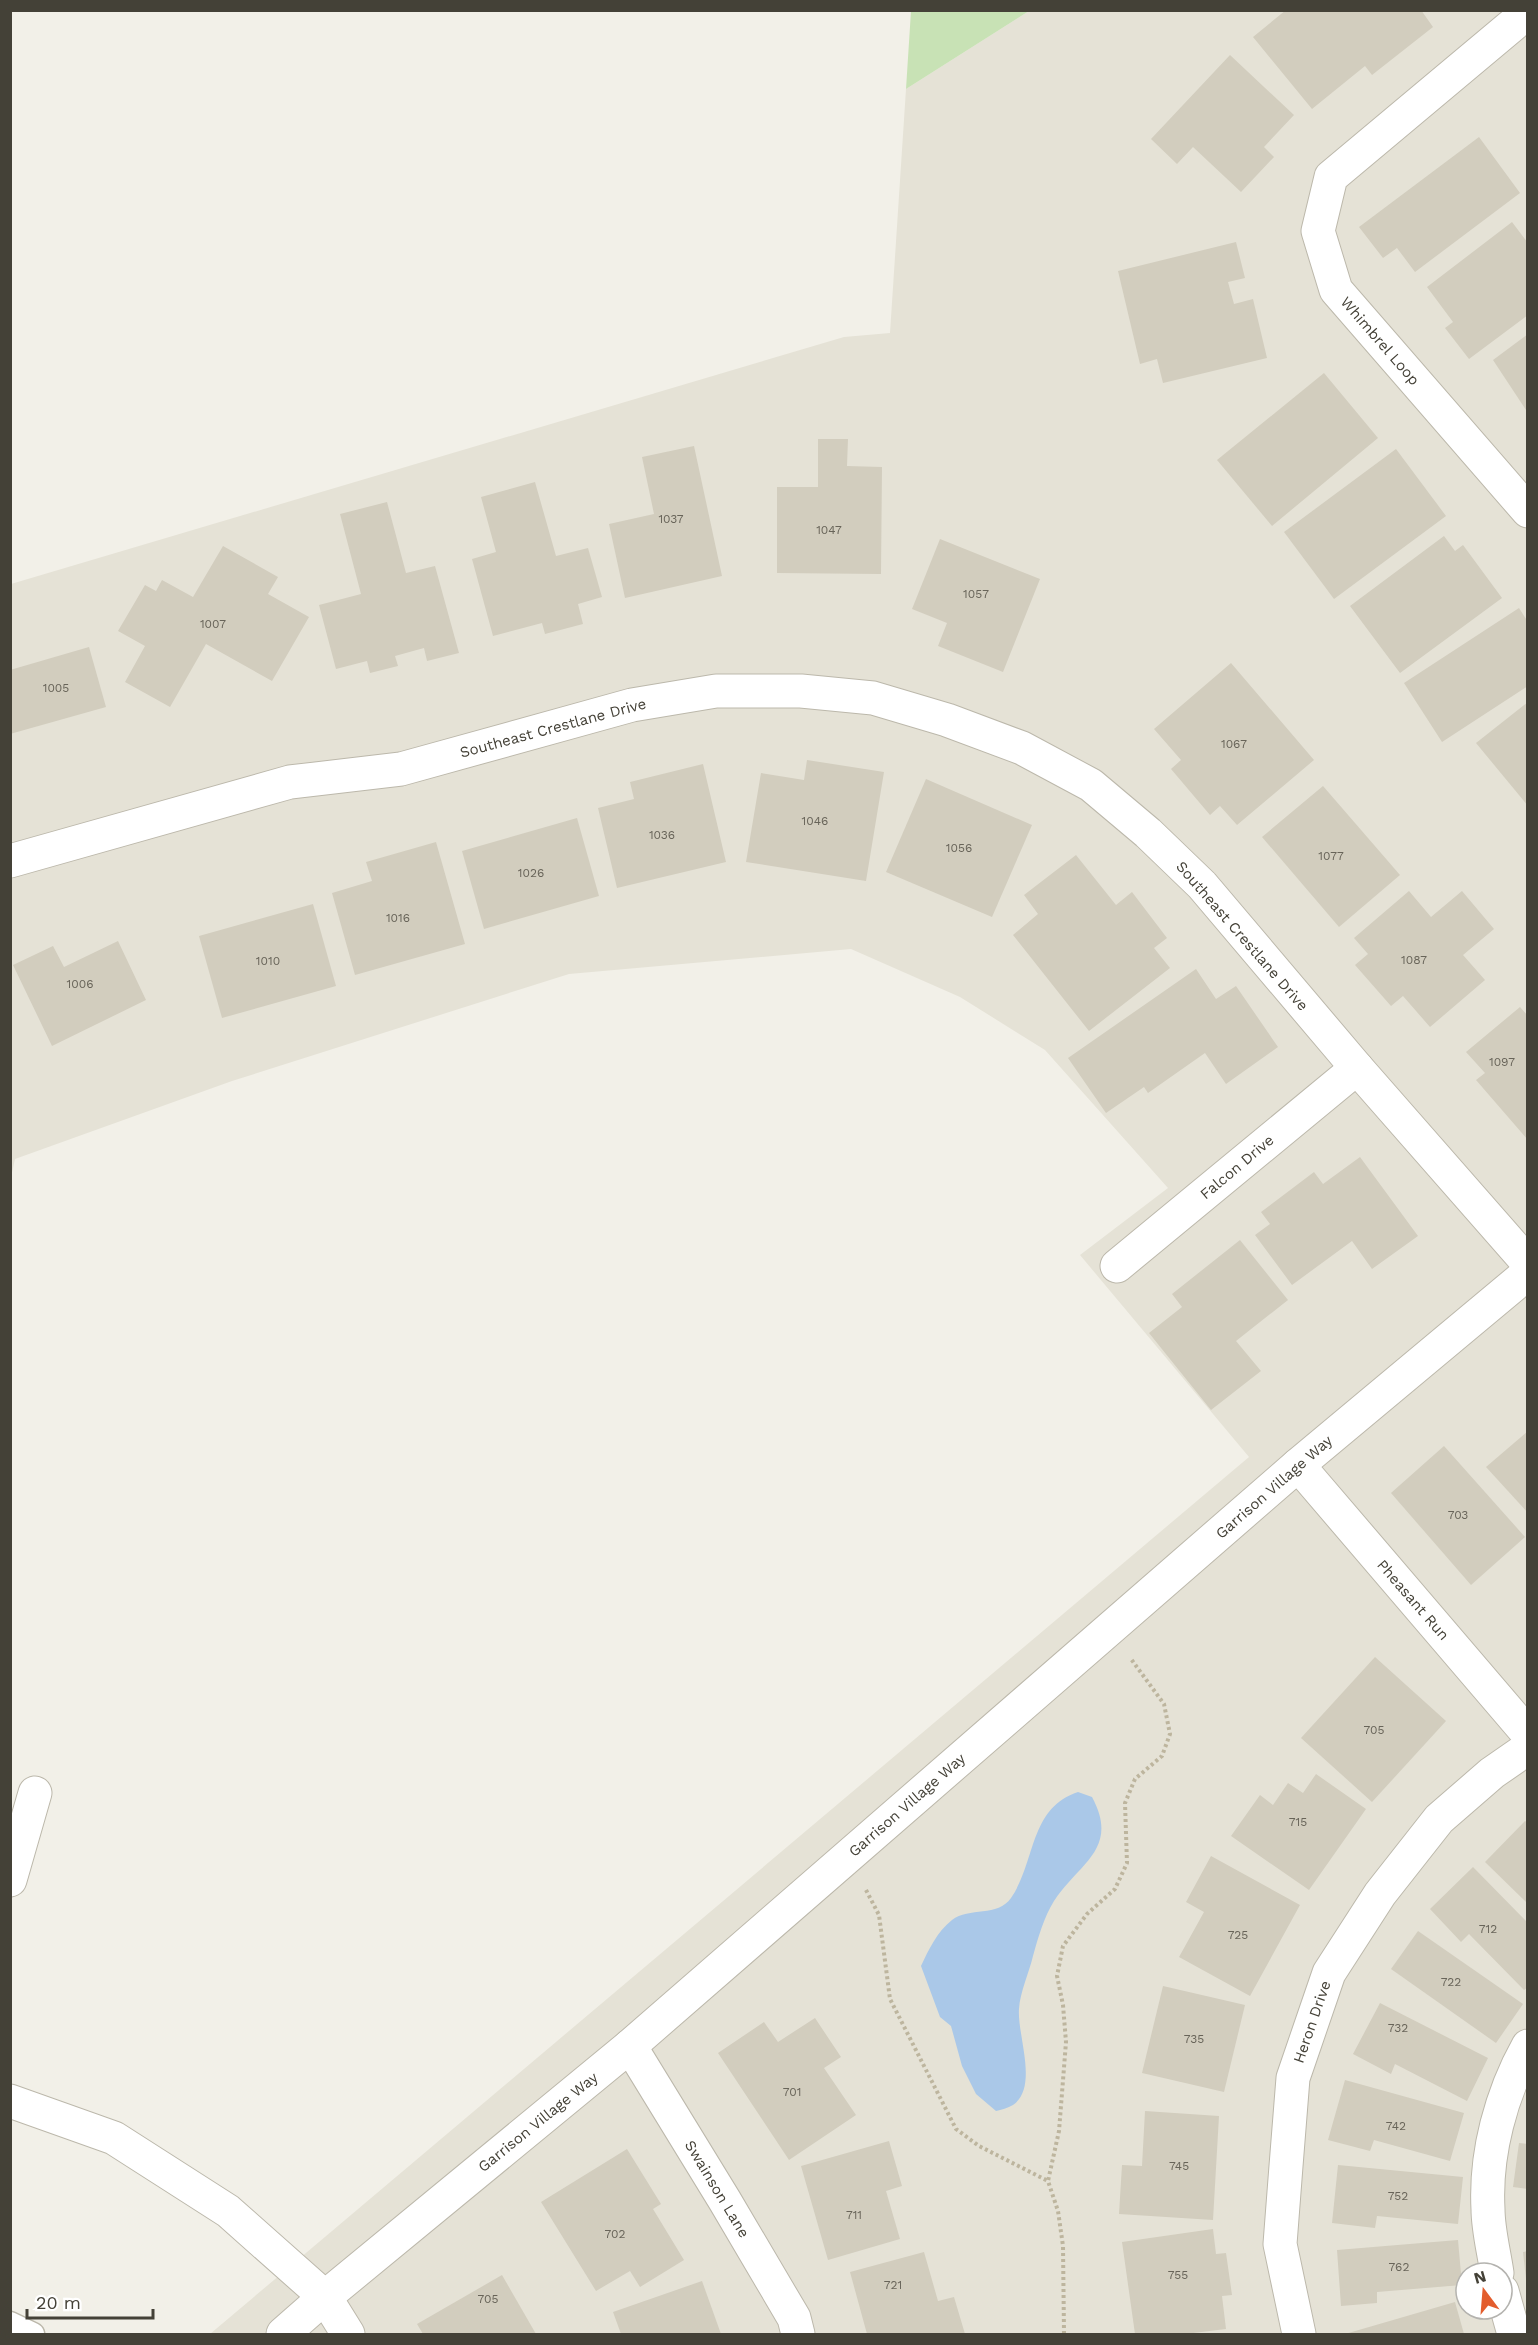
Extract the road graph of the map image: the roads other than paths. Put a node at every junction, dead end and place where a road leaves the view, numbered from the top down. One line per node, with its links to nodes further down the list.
1 (1527, 12): 2 (street, Whimbrel Loop)
2 (1527, 512)
3 (10, 861): 4 (street, Southeast Crestlane Drive)
4 (1357, 1068): 5 (street, Southeast Crestlane Drive); 6 (street, Falcon Drive)
5 (1527, 1263)
6 (1117, 1266)
7 (1527, 1273): 8 (street, Garrison Village Way)
8 (1298, 1466): 9 (street, Pheasant Run); 13 (street, Garrison Village Way)
9 (1527, 1734)
10 (1527, 1748): 23 (street, Heron Drive)
11 (35, 1792): 12 (street)
12 (10, 1880)
13 (630, 2046): 17 (street, Garrison Village Way); 22 (street, Swainson Lane)
14 (1527, 2046): 16 (street)
15 (10, 2101): 17 (street)
16 (1495, 2261)
17 (325, 2297): 20 (street, Garrison Village Way); 21 (street)
18 (10, 2323): 19 (lane)
19 (33, 2334)
20 (283, 2334)
21 (348, 2334)
22 (798, 2334)
23 (1299, 2334)

